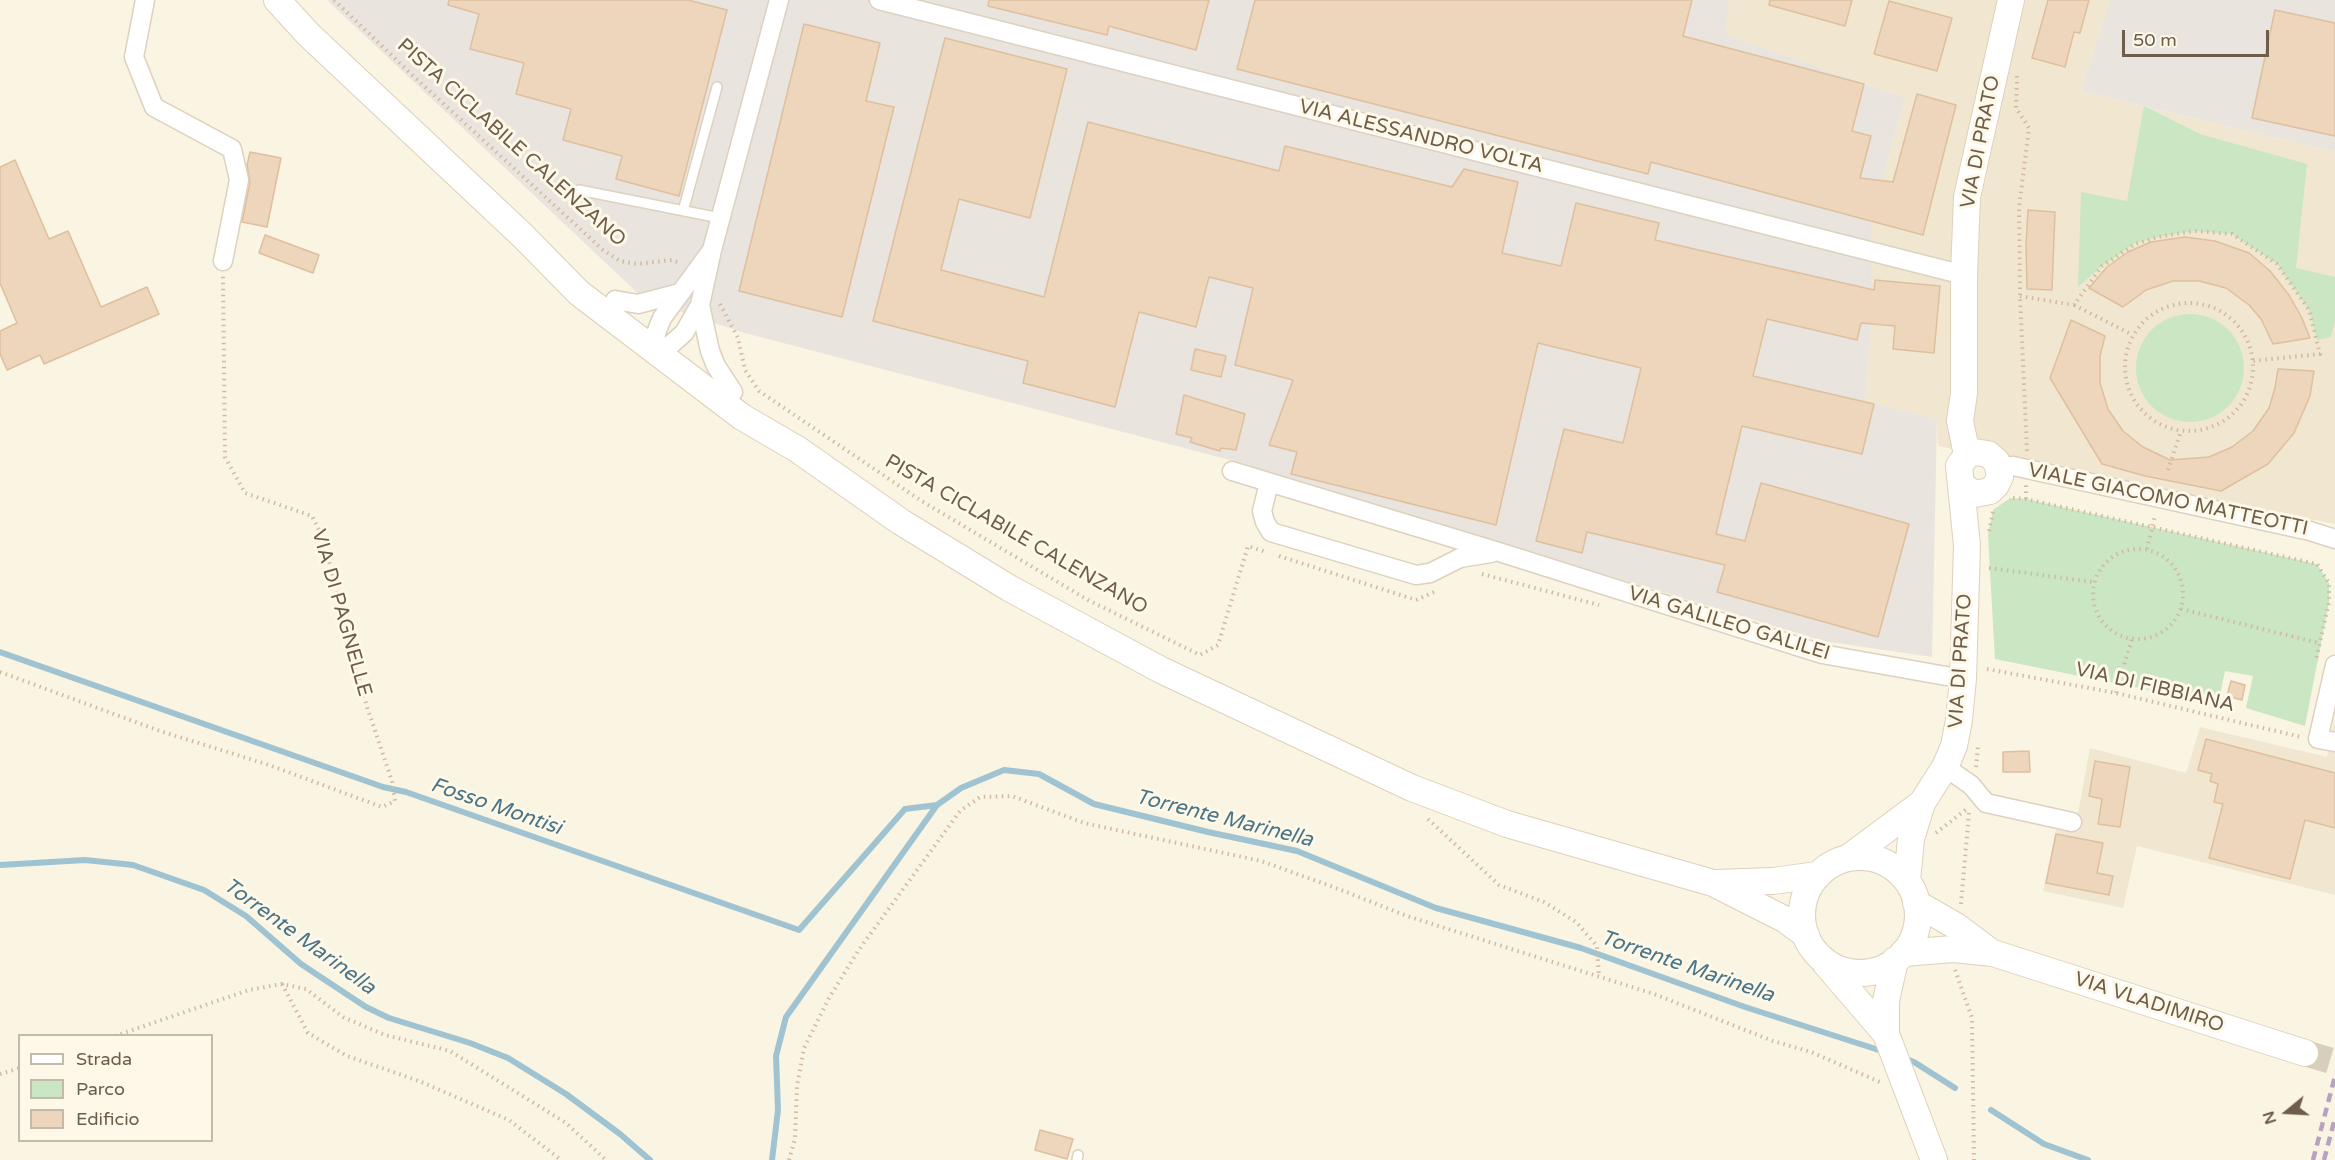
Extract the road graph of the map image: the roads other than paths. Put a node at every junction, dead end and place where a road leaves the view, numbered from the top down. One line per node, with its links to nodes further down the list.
1 (145, 0): 12 (street)
2 (277, 0): 10 (main road)
3 (780, 0): 9 (street)
4 (879, 0): 13 (street, VIA ALESSANDRO VOLTA)
5 (2011, 0): 13 (main road, VIA DI PRATO)
6 (717, 87): 8 (lane)
7 (579, 190): 8 (lane)
8 (683, 211): 9 (lane)
9 (720, 218): 11 (street)
10 (523, 236): 15 (main road); 17 (main road)
11 (712, 250): 14 (street); 16 (street)
12 (223, 261)
13 (1964, 275): 20 (main road, VIA DI PRATO)
14 (680, 293): 15 (street); 17 (street)
15 (615, 300): 17 (main road)
16 (709, 302): 17 (street); 18 (street)
17 (661, 342): 18 (main road); 19 (main road)
18 (733, 392): 19 (main road)
19 (796, 449): 36 (main road)
20 (1983, 458): 23 (main road, VIA DI PRATO); 23 (main road, VIA DI PRATO); 25 (street, VIALE GIACOMO MATTEOTTI)
21 (1232, 471): 22 (street, VIA GALILEO GALILEI)
22 (1269, 483): 24 (street, VIA GALILEO GALILEI); 27 (street, VIA GALILEO GALILEI)
23 (1979, 496): 29 (main road, VIA DI PRATO)
24 (1437, 534): 26 (street, VIA GALILEO GALILEI); 27 (street)
25 (2335, 540)
26 (1499, 552): 27 (street, VIA GALILEO GALILEI); 29 (street, VIA GALILEO GALILEI)
27 (1440, 567)
28 (2335, 664): 30 (street)
29 (1963, 679): 31 (main road, VIA DI PRATO)
30 (2335, 742)
31 (1945, 767): 32 (main road, VIA DI PRATO); 33 (street)
32 (1922, 803): 34 (main road, VIA DI PRATO); 37 (main road, VIA DI PRATO)
33 (2072, 822)
34 (1848, 858): 35 (main road, VIA DI PRATO); 37 (main road)
35 (1817, 875): 36 (main road); 38 (main road, VIA DI PRATO)
36 (1713, 883): 38 (main road)
37 (1911, 892): 39 (main road, VIA VLADIMIRO); 40 (main road, VIA DI PRATO)
38 (1806, 935): 41 (main road, VIA DI PRATO)
39 (1993, 953): 40 (main road, VIA VLADIMIRO); 43 (main road, VIA VLADIMIRO)
40 (1899, 957): 41 (main road); 42 (main road, VIA DI PRATO)
41 (1821, 958): 42 (main road, VIA DI PRATO)
42 (1886, 1034): 44 (main road, VIA DI PRATO)
43 (2305, 1053)
44 (1934, 1160)

